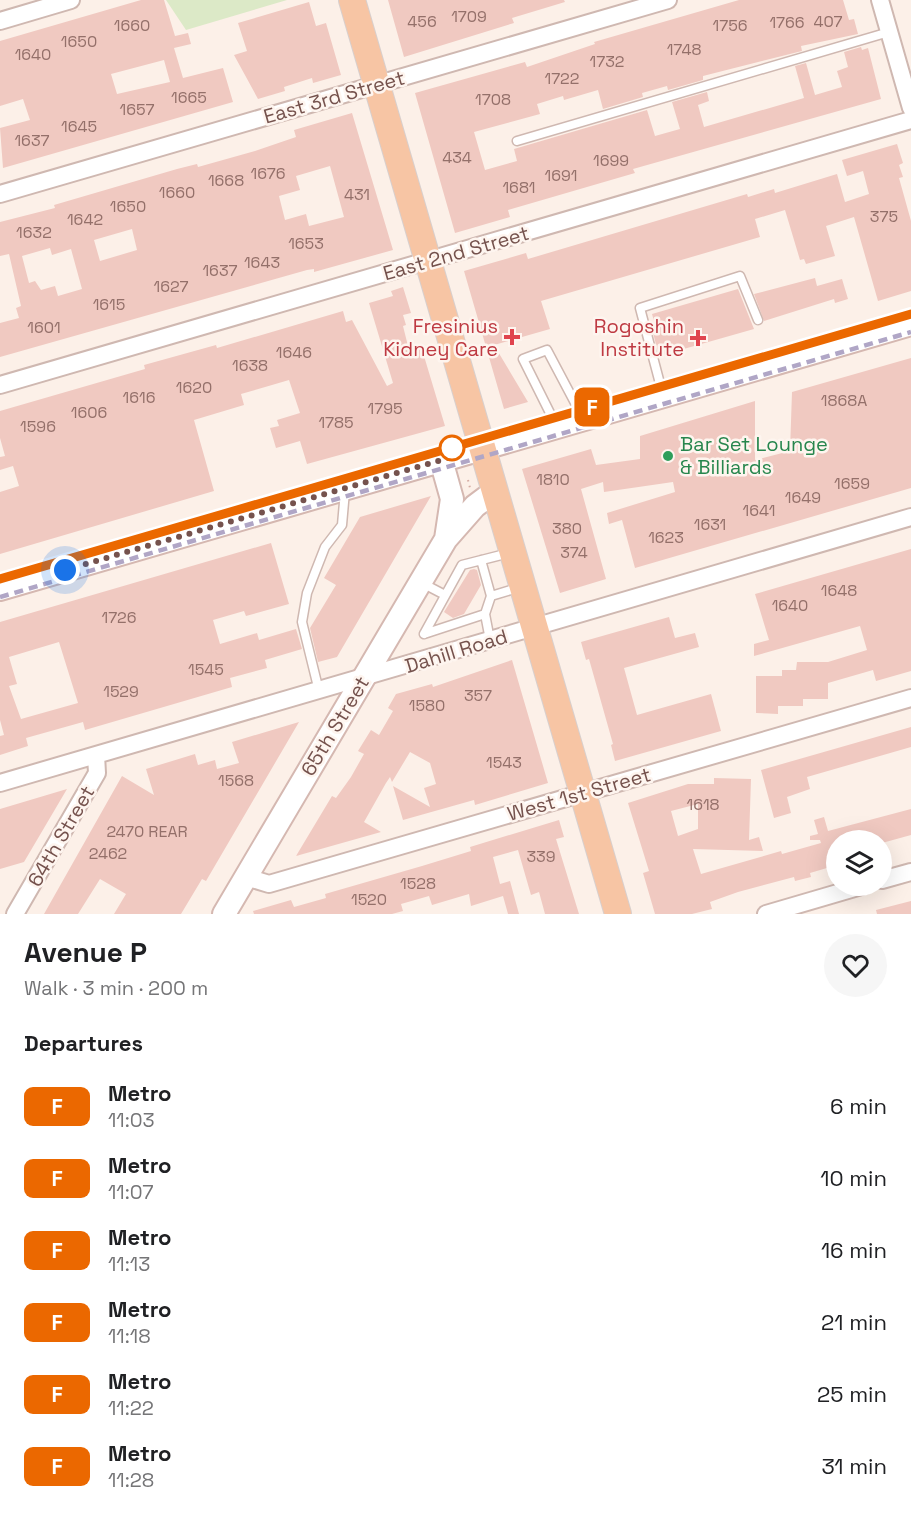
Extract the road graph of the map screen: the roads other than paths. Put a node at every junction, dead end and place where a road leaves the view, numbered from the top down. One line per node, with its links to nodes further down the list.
1 (71, 0): 5 (street)
2 (352, 0): 7 (main road)
3 (668, 0): 7 (street, East 3rd Street)
4 (880, 0): 6 (street)
5 (0, 21)
6 (889, 32): 8 (street); 10 (lane)
7 (376, 85): 11 (street, East 3rd Street); 12 (main road)
8 (911, 108)
9 (911, 120): 12 (street, East 2nd Street)
10 (517, 141)
11 (0, 194)
12 (428, 261): 15 (street, East 2nd Street); 19 (main road)
13 (758, 320): 16 (lane)
14 (911, 324): 16 (main road)
15 (0, 386)
16 (663, 396): 17 (main road)
17 (584, 419): 18 (main road); 18 (lane)
18 (557, 426): 19 (main road)
19 (482, 448): 20 (main road); 22 (main road)
20 (441, 460): 21 (main road); 24 (main road, 65th Street)
21 (345, 488): 29 (main road); 36 (lane)
22 (483, 491): 24 (main road, 65th Street); 25 (main road)
23 (911, 517): 33 (street, Dahill Road)
24 (446, 539): 27 (main road, 65th Street)
25 (513, 552): 26 (lane); 28 (main road)
26 (481, 560): 30 (lane); 31 (lane)
27 (420, 582): 30 (lane); 35 (main road, 65th Street)
28 (523, 587): 31 (lane); 33 (main road)
29 (0, 589)
30 (445, 595): 32 (lane)
31 (491, 596): 32 (lane)
32 (485, 614): 34 (lane)
33 (534, 627): 34 (street, Dahill Road); 40 (main road)
34 (490, 640): 35 (street, Dahill Road)
35 (364, 678): 36 (street, Dahill Road); 42 (main road, 65th Street)
36 (319, 692): 38 (street, Dahill Road)
37 (911, 698): 40 (street, West 1st Street)
38 (96, 755): 39 (street, Dahill Road); 45 (street, 64th Street)
39 (0, 783)
40 (583, 793): 42 (street, West 1st Street); 47 (main road)
41 (911, 872): 43 (street)
42 (246, 877): 46 (main road, 65th Street)
43 (892, 877)
44 (827, 896): 48 (street)
45 (15, 914)
46 (224, 914)
47 (618, 914)
48 (766, 914)

